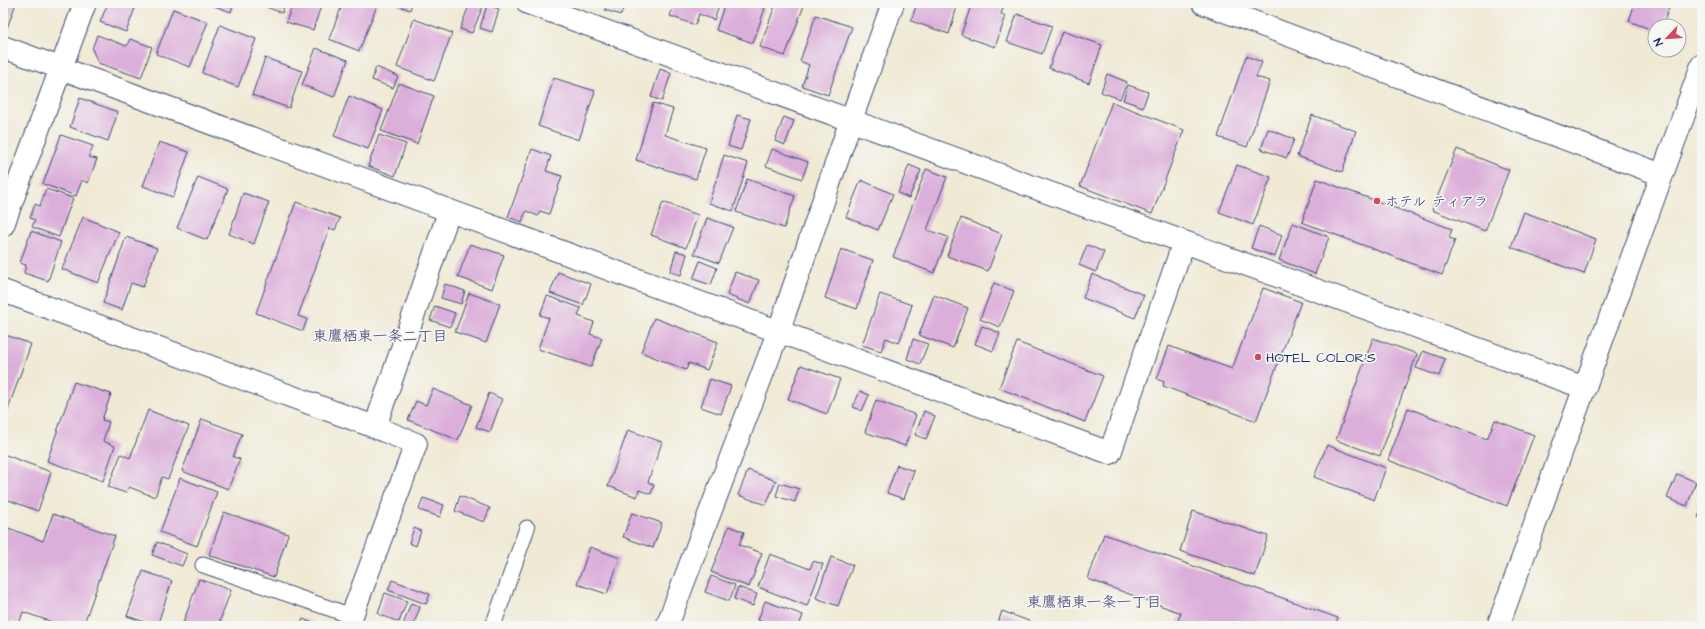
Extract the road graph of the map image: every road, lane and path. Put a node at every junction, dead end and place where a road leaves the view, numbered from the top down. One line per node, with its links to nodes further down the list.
1 (85, 3): 7 (street)
2 (528, 3): 8 (street)
3 (893, 3): 8 (street)
4 (1204, 3): 9 (street)
5 (3, 47): 7 (street)
6 (1702, 65): 9 (street)
7 (60, 68): 10 (street); 11 (street)
8 (851, 120): 12 (street); 14 (street)
9 (1662, 175): 15 (street)
10 (449, 212): 14 (street); 16 (street)
11 (3, 225)
12 (1184, 242): 14 (street); 15 (street)
13 (3, 291): 16 (street)
14 (778, 330): 21 (street)
15 (1584, 388): 22 (street)
16 (375, 427): 19 (street)
17 (527, 528): 20 (lane)
18 (203, 565): 19 (lane)
19 (350, 621)
20 (493, 626)
21 (667, 626)
22 (1498, 626)

